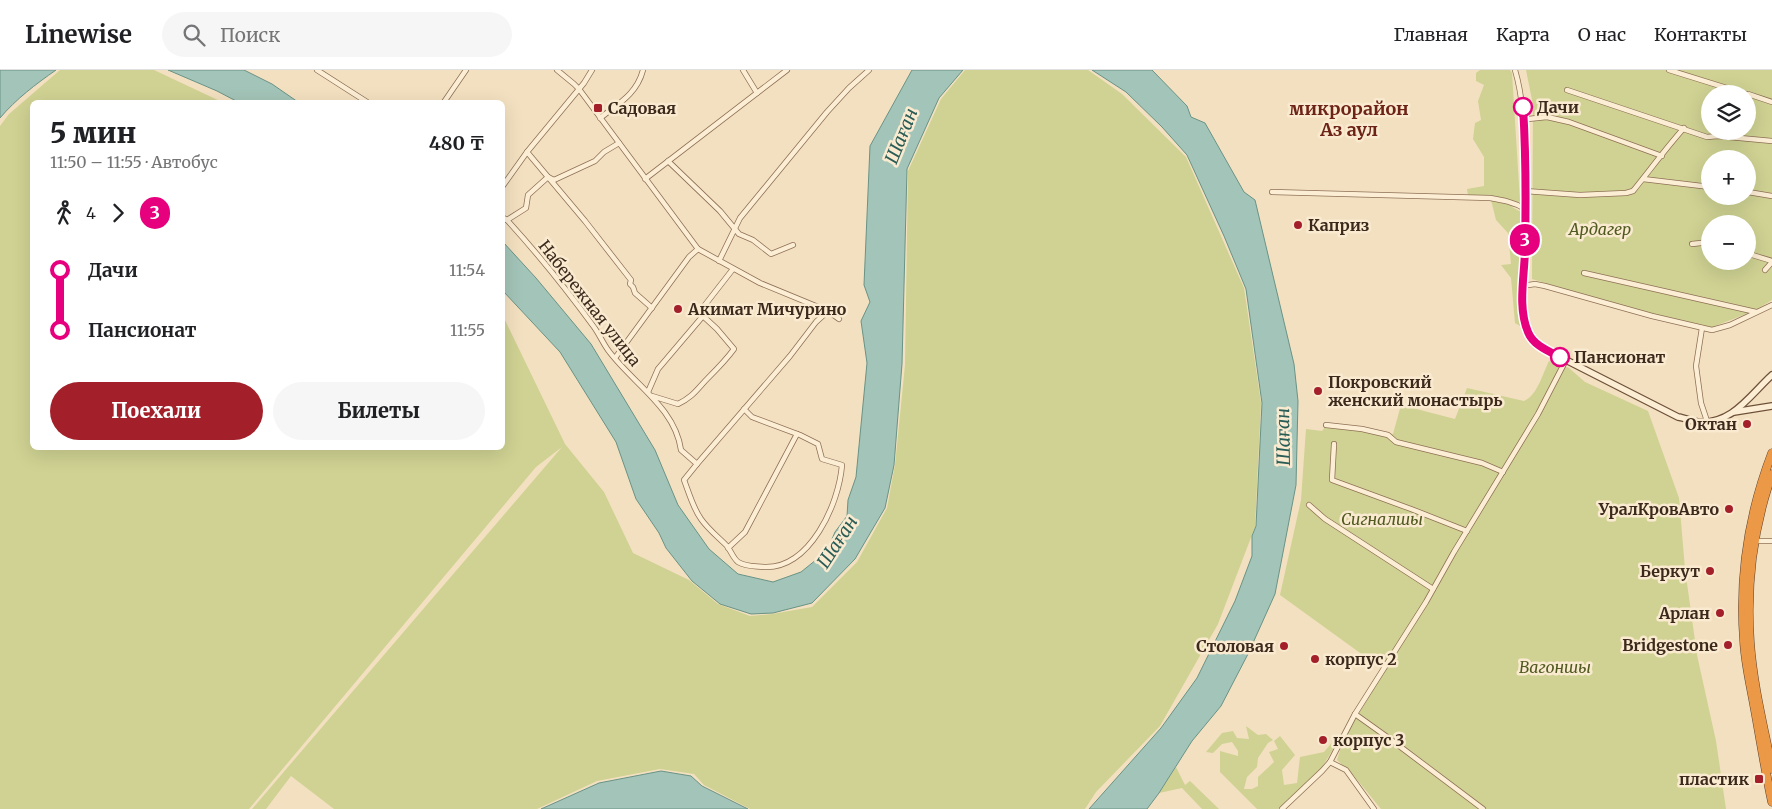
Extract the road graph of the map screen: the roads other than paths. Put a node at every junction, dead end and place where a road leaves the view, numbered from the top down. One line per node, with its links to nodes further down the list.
1 (318, 70): 12 (street)
2 (330, 70): 12 (street)
3 (466, 70): 19 (street)
4 (557, 70): 14 (street)
5 (592, 70): 14 (street)
6 (643, 70): 21 (street)
7 (743, 70): 16 (street)
8 (787, 70): 16 (street)
9 (869, 70): 40 (street)
10 (1515, 70): 22 (street)
11 (1669, 70): 13 (street)
12 (324, 73): 18 (street)
13 (1718, 85)
14 (579, 89): 21 (street); 26 (street)
15 (1567, 90): 23 (street)
16 (757, 94): 28 (street)
17 (1756, 97): 20 (street)
18 (364, 100)
19 (445, 100)
20 (1772, 102)
21 (600, 118): 25 (street)
22 (1524, 122): 27 (street); 34 (street)
23 (1684, 128): 24 (street); 27 (street)
24 (1772, 141)
25 (618, 143): 29 (street); 30 (street)
26 (527, 152): 29 (street); 32 (street)
27 (1662, 156): 31 (street)
28 (668, 160): 30 (street); 40 (street)
29 (548, 177): 39 (street); 53 (street)
30 (645, 179): 44 (street)
31 (1643, 179): 33 (street); 34 (street)
32 (505, 183)
33 (1701, 186)
34 (1526, 191): 38 (street)
35 (1272, 192): 38 (street)
36 (1756, 193): 37 (street)
37 (1772, 196)
38 (1525, 209): 51 (street)
39 (505, 218): 59 (street, Набережная улица)
40 (735, 228): 42 (street); 46 (street)
41 (1701, 243): 43 (street)
42 (793, 244)
43 (1692, 244)
44 (698, 249): 46 (street); 53 (street)
45 (1756, 256): 47 (street)
46 (719, 261): 48 (street)
47 (1772, 261): 49 (street)
48 (733, 269): 54 (street); 56 (street)
49 (1765, 270)
50 (1584, 273): 55 (street)
51 (1523, 286): 58 (street); 60 (street)
52 (1772, 305): 55 (street)
53 (652, 308): 59 (street)
54 (828, 311): 57 (street); 64 (street)
55 (1756, 312): 58 (street)
56 (703, 316): 62 (street); 62 (street)
57 (839, 319)
58 (1702, 328): 66 (street)
59 (615, 358): 62 (street, Набережная улица)
60 (1566, 360): 66 (street); 72 (street)
61 (1772, 375): 65 (street)
62 (649, 394): 71 (street, Набережная улица)
63 (1772, 406): 65 (street)
64 (744, 409): 68 (street); 71 (street)
65 (1734, 412): 66 (street)
66 (1707, 420)
67 (1326, 425): 72 (street)
68 (797, 434): 78 (street); 78 (street)
69 (1334, 444): 75 (street)
70 (1772, 453): 84 (highway)
71 (697, 464): 78 (street)
72 (1503, 472): 75 (street)
73 (1772, 474): 76 (highway)
74 (1309, 504): 79 (street)
75 (1467, 532): 79 (street)
76 (1754, 541): 77 (street); 81 (highway)
77 (1772, 542)
78 (728, 548)
79 (1433, 589): 80 (street)
80 (1355, 714): 82 (street); 87 (street)
81 (1768, 732): 83 (highway)
82 (1330, 762): 85 (street); 86 (street)
83 (1772, 769)
84 (1772, 802)
85 (1282, 809)
86 (1374, 809)
87 (1483, 809)

